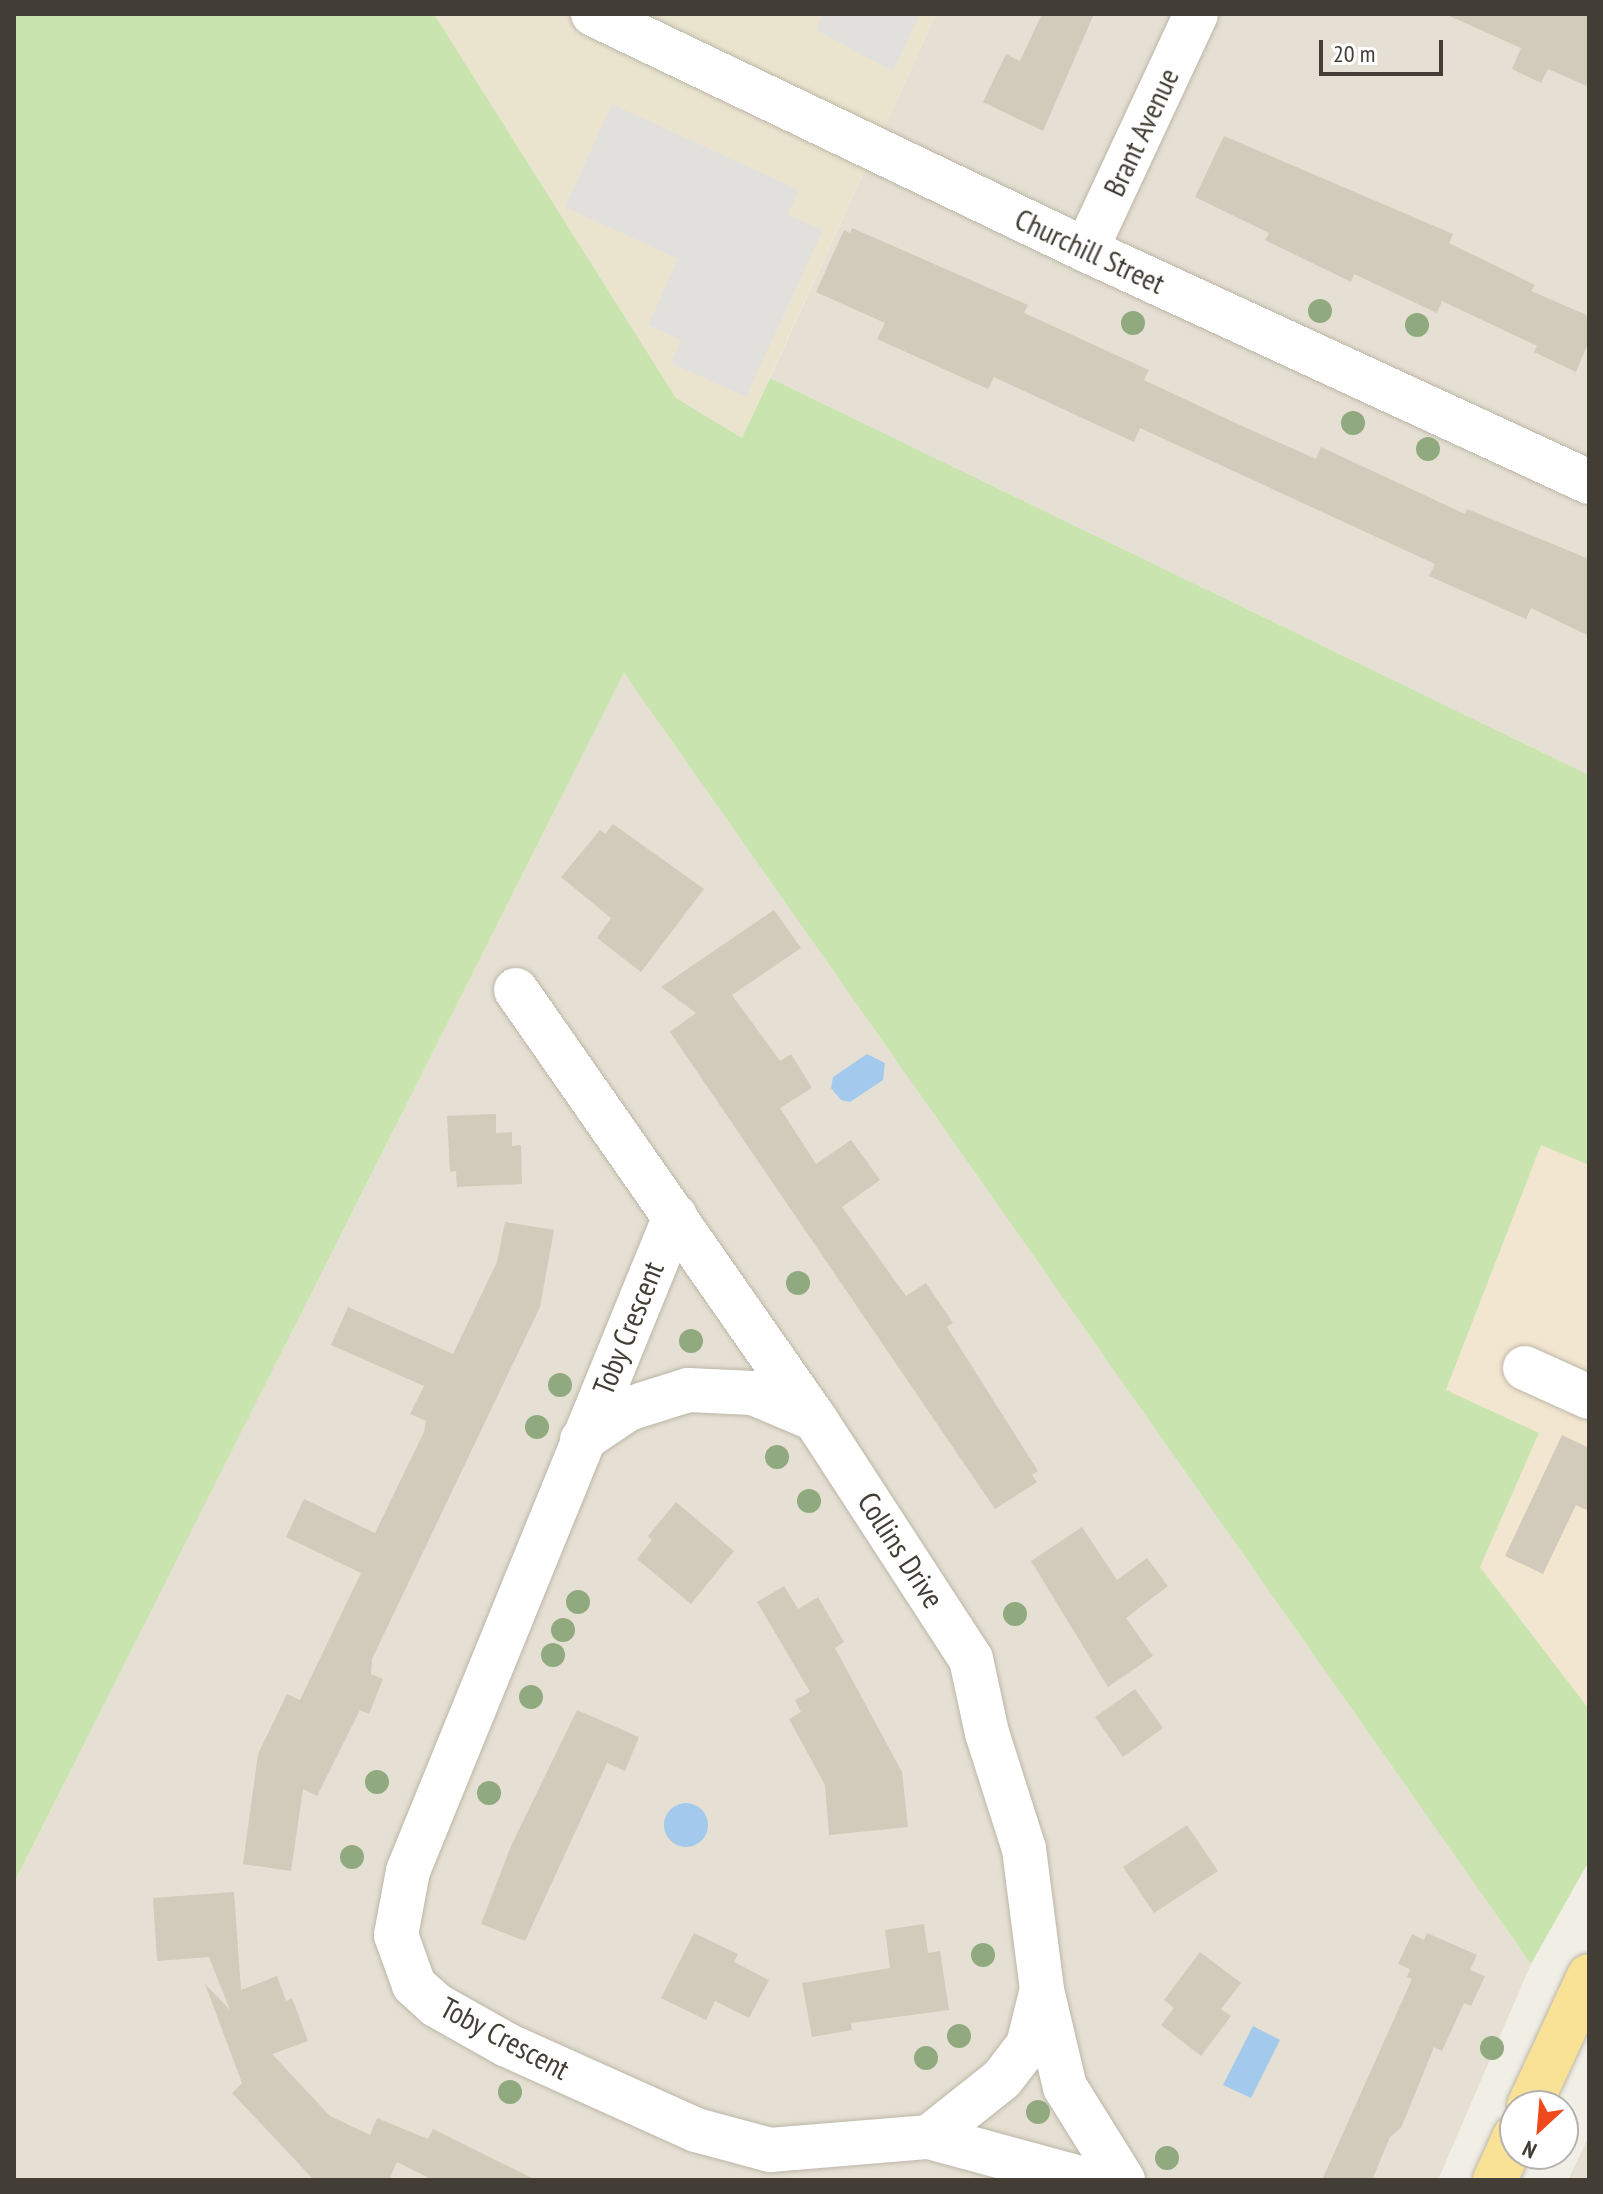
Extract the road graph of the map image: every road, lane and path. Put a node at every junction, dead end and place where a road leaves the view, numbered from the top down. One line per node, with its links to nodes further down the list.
1 (593, 14): 3 (street, Churchill Street)
2 (1196, 14): 3 (street, Brant Avenue)
3 (1086, 250): 4 (street, Churchill Street)
4 (1589, 482)
5 (516, 990): 6 (street, Collins Drive)
6 (675, 1216): 9 (street, Collins Drive); 10 (street, Toby Crescent)
7 (1525, 1368): 8 (street)
8 (1589, 1397)
9 (815, 1419): 10 (street, Toby Crescent); 12 (street, Collins Drive)
10 (582, 1440): 14 (street, Toby Crescent)
11 (1589, 1976): 13 (main road)
12 (1042, 1990): 14 (street); 16 (street, Collins Drive)
13 (1536, 2090)
14 (929, 2137): 15 (street, Toby Crescent)
15 (1087, 2180)
16 (1123, 2180)

